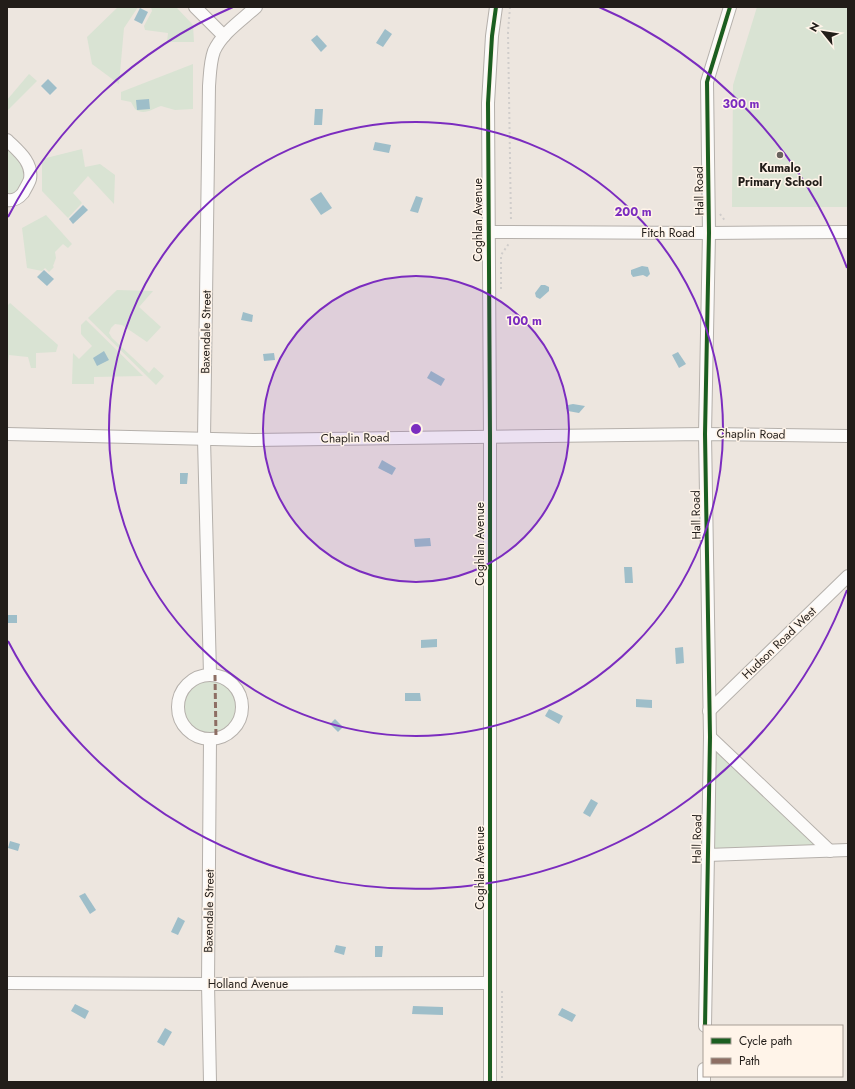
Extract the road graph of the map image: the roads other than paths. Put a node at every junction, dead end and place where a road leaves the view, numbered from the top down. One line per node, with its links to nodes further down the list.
1 (194, 7): 5 (street)
2 (256, 7): 5 (street, Baxendale Street)
3 (496, 7): 8 (street, Coghlan Avenue)
4 (730, 7): 10 (street, Hall Road)
5 (224, 36): 15 (street, Baxendale Street)
6 (7, 140): 7 (street)
7 (7, 200)
8 (488, 232): 10 (street, Fitch Road); 13 (street, Coghlan Avenue)
9 (848, 232): 10 (street, Fitch Road)
10 (709, 233): 12 (street, Hall Road)
11 (7, 434): 15 (street, Chaplin Road)
12 (705, 434): 13 (street, Chaplin Road); 14 (street, Chaplin Road); 18 (street, Hall Road)
13 (490, 436): 15 (street, Chaplin Road); 25 (street, Coghlan Avenue)
14 (848, 436)
15 (204, 439): 17 (street, Baxendale Street)
16 (848, 576): 18 (street, Hudson Road West)
17 (210, 674): 20 (street); 20 (street)
18 (709, 711): 19 (street, Hall Road)
19 (710, 737): 22 (street); 23 (street, Hall Road)
20 (210, 740): 26 (street, Baxendale Street)
21 (848, 850): 22 (street)
22 (830, 851): 23 (street)
23 (707, 855): 27 (street, Hall Road)
24 (7, 983): 26 (street, Holland Avenue)
25 (490, 983): 26 (street, Holland Avenue); 29 (street, Coghlan Avenue)
26 (208, 984): 28 (street, Baxendale Street)
27 (705, 1025)
28 (210, 1082)
29 (490, 1082)

